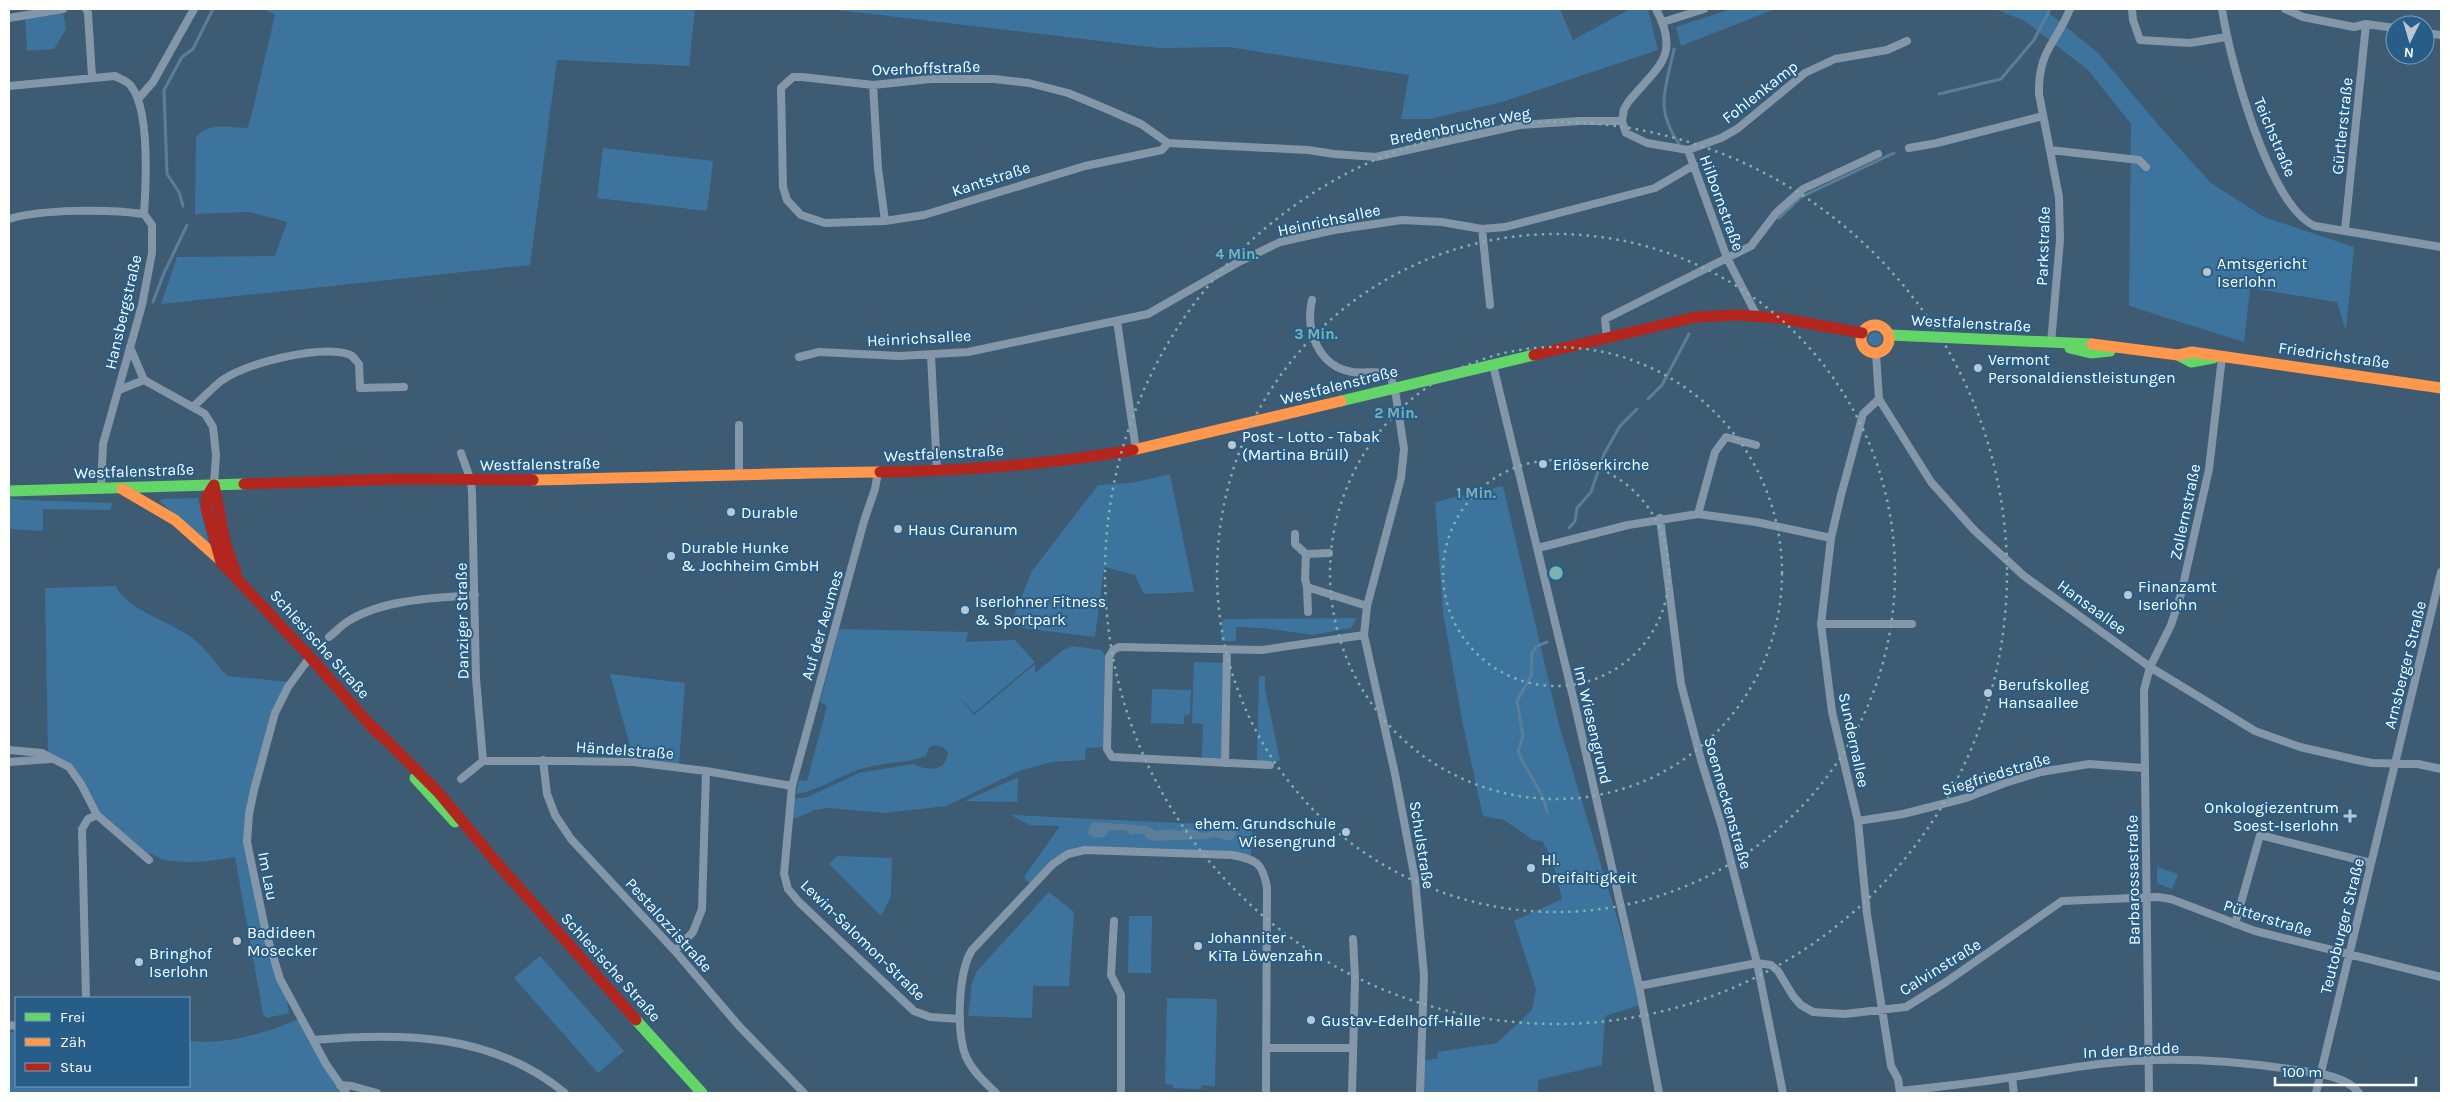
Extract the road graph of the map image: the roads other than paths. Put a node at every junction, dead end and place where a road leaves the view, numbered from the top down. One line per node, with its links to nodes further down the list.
1 (63, 9): 10 (street)
2 (86, 9): 16 (street)
3 (194, 9): 20 (street)
4 (1656, 9): 11 (street)
5 (1704, 9): 11 (street)
6 (2070, 9): 21 (street, Parkstraße)
7 (2132, 9): 14 (street)
8 (2222, 9): 14 (street, Teichstraße)
9 (2285, 9): 12 (street)
10 (9, 18)
11 (1663, 22): 22 (street)
12 (2366, 24): 13 (street); 35 (street, Gürtlerstraße)
13 (2385, 27)
14 (2226, 37): 35 (street, Teichstraße)
15 (1907, 41): 25 (street, Fohlenkamp)
16 (92, 77): 19 (street); 20 (street)
17 (792, 77): 18 (street, Overhoffstraße); 33 (street, Kantstraße)
18 (873, 85): 23 (street, Overhoffstraße); 33 (street)
19 (9, 86)
20 (139, 98): 31 (street, Hansbergstraße)
21 (2043, 116): 24 (street); 26 (street, Parkstraße)
22 (1622, 121): 25 (street, Hilbornstraße); 27 (street, Bredenbrucher Weg)
23 (1168, 143): 27 (street, Kantstraße); 33 (street, Kantstraße)
24 (1909, 148)
25 (1688, 150): 29 (street, Hilbornstraße)
26 (2050, 150): 30 (street); 45 (street, Parkstraße)
27 (1334, 154)
28 (1878, 154): 37 (street)
29 (1694, 165): 34 (street, Heinrichsallee); 37 (street, Hilbornstraße)
30 (2146, 167)
31 (144, 214): 32 (street); 46 (street, Hansbergstraße)
32 (9, 219)
33 (886, 221)
34 (1482, 229): 39 (street); 41 (street, Heinrichsallee)
35 (2345, 230): 36 (street, Teichstraße)
36 (2441, 246)
37 (1727, 258): 40 (street, Hilbornstraße); 44 (street)
38 (1312, 300): 54 (street)
39 (1490, 305)
40 (1757, 316): 42 (main road, Westfalenstraße); 44 (main road, Westfalenstraße)
41 (1117, 320): 48 (street, Heinrichsallee); 61 (street)
42 (1862, 334): 43 (main road); 47 (main road)
43 (1890, 335): 45 (main road, Westfalenstraße); 47 (main road)
44 (1607, 338): 51 (main road, Westfalenstraße)
45 (2051, 343): 50 (main road, Friedrichstraße)
46 (130, 347): 52 (street); 56 (street, Hansbergstraße)
47 (1876, 353): 57 (street, Hansaallee)
48 (931, 355): 49 (street, Heinrichsallee); 63 (street)
49 (799, 357)
50 (2222, 357): 55 (main road, Friedrichstraße); 91 (street, Zollernstraße)
51 (1493, 365): 54 (main road, Westfalenstraße); 75 (street, Im Wiesengrund)
52 (144, 380): 56 (street); 58 (street)
53 (404, 387): 58 (street)
54 (1394, 388): 61 (main road, Westfalenstraße); 83 (street, Schulstraße)
55 (2441, 388)
56 (119, 390): 68 (street, Hansbergstraße)
57 (1879, 399): 74 (street, Sundernallee); 91 (street, Hansaallee)
58 (193, 407): 67 (street)
59 (739, 424): 65 (street)
60 (1756, 445): 71 (street)
61 (1136, 450): 63 (main road, Westfalenstraße)
62 (461, 453): 66 (street, Danziger Straße)
63 (937, 470): 64 (main road, Westfalenstraße)
64 (878, 472): 65 (main road, Westfalenstraße); 104 (street, Auf der Aeumes)
65 (740, 473): 66 (main road, Westfalenstraße)
66 (471, 481): 67 (main road, Westfalenstraße); 82 (street, Danziger Straße)
67 (214, 485): 69 (main road, Westfalenstraße); 78 (main road, Schlesische Straße); 80 (main road, Schlesische Straße)
68 (100, 488): 69 (main road, Westfalenstraße); 70 (main road, Westfalenstraße)
69 (121, 488): 78 (main road)
70 (9, 491)
71 (1698, 514): 72 (street); 74 (street)
72 (1660, 518): 75 (street); 115 (street, Soenneckenstraße)
73 (1295, 534): 77 (street)
74 (1831, 538): 85 (street, Sundernallee)
75 (1538, 548): 117 (street, Im Wiesengrund)
76 (1329, 553): 77 (street)
77 (1306, 554): 81 (street)
78 (222, 562): 80 (main road, Schlesische Straße)
79 (2441, 572): 98 (street, Arnsberger Straße)
80 (242, 583): 90 (main road, Schlesische Straße)
81 (1308, 587): 83 (street); 84 (street)
82 (475, 595): 88 (street); 95 (street, Danziger Straße)
83 (1367, 606): 87 (street, Schulstraße)
84 (1308, 612)
85 (1821, 624): 86 (street); 106 (street, Sundernallee)
86 (1912, 624)
87 (1364, 635): 89 (street); 138 (street, Schulstraße)
88 (329, 637)
89 (1227, 651): 97 (street); 97 (street)
90 (310, 657): 121 (street, Im Lau); 132 (main road, Schlesische Straße)
91 (2150, 667): 98 (street, Hansaallee); 100 (street, Barbarossastraße)
92 (9, 750): 93 (street)
93 (51, 759): 96 (street); 105 (street)
94 (543, 760): 95 (street, Händelstraße); 102 (street, Händelstraße); 113 (street, Pestalozzistraße)
95 (483, 761): 103 (street)
96 (9, 762)
97 (1225, 763): 99 (street)
98 (2395, 764): 101 (street, Hansaallee); 108 (street, Teutoburger Straße)
99 (1270, 765)
100 (2144, 768): 106 (street, Siegfriedstraße); 109 (street, Barbarossastraße)
101 (2441, 769)
102 (706, 771): 104 (street, Händelstraße); 113 (street)
103 (461, 779)
104 (792, 786): 120 (street, Lewin-Salomon-Straße)
105 (97, 815): 107 (street); 118 (street)
106 (1858, 821): 119 (street, Sundernallee)
107 (150, 860)
108 (2371, 863): 111 (street); 114 (street, Teutoburger Straße)
109 (2146, 898): 111 (street, Pütterstraße); 119 (street, Calvinstraße); 124 (street, Barbarossastraße)
110 (1114, 921): 135 (street)
111 (2235, 924): 114 (street, Pütterstraße)
112 (1354, 939): 123 (street)
113 (675, 950): 133 (street, Pestalozzistraße)
114 (2349, 954): 116 (street, Pütterstraße); 125 (street, Teutoburger Straße)
115 (1757, 963): 117 (street); 119 (street, Calvinstraße); 140 (street, Soenneckenstraße)
116 (2441, 977)
117 (1639, 986): 139 (street, Im Wiesengrund)
118 (86, 997)
119 (1882, 1009): 128 (street, Sundernallee)
120 (960, 1019): 122 (street); 134 (street)
121 (312, 1040): 127 (street, Im Lau); 131 (street)
122 (1266, 1048): 123 (street); 136 (street)
123 (1353, 1048): 137 (street)
124 (2149, 1061): 125 (street, In der Bredde); 126 (street, In der Bredde); 142 (street, Barbarossastraße)
125 (2320, 1074): 143 (street, Teutoburger Straße); 144 (street, In der Bredde)
126 (2012, 1078): 128 (street, In der Bredde); 141 (street)
127 (340, 1085): 129 (street, Im Lau); 130 (street)
128 (1900, 1092)
129 (346, 1093)
130 (377, 1093)
131 (565, 1093)
132 (702, 1093)
133 (804, 1093)
134 (996, 1093)
135 (1121, 1093)
136 (1266, 1093)
137 (1352, 1093)
138 (1420, 1093)
139 (1659, 1093)
140 (1783, 1093)
141 (2014, 1093)
142 (2149, 1093)
143 (2316, 1093)
144 (2359, 1093)

